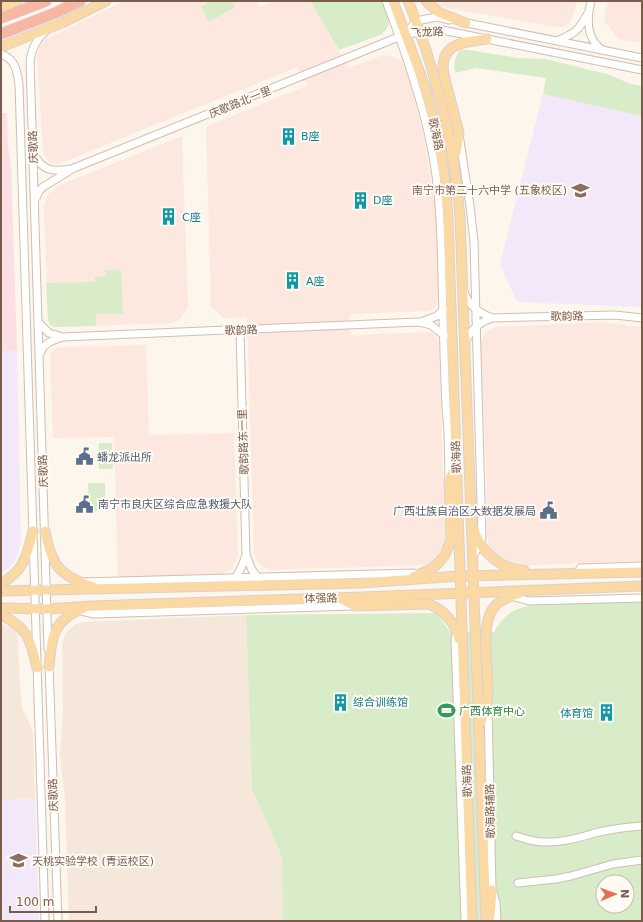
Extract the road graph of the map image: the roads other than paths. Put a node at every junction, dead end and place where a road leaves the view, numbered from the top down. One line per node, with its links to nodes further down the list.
1 (8, 1): 12 (street)
2 (17, 1): 12 (main road)
3 (46, 1): 14 (highway)
4 (80, 1): 19 (highway)
5 (106, 1): 17 (main road)
6 (386, 1): 20 (street)
7 (393, 1): 20 (main road, 歌海路)
8 (408, 1): 15 (main road, 歌海路)
9 (413, 1): 15 (street)
10 (426, 1): 16 (main road)
11 (591, 1): 13 (street)
12 (1, 8)
13 (588, 12): 22 (street); 24 (street)
14 (1, 18)
15 (415, 18): 16 (street, 飞龙路); 18 (main road, 歌海路); 20 (street, 飞龙路)
16 (466, 23): 22 (street, 飞龙路)
17 (50, 28): 23 (main road); 28 (street, 庆歌路)
18 (420, 33): 20 (street, 飞龙路); 21 (street, 飞龙路); 32 (main road, 歌海路)
19 (1, 34)
20 (402, 35): 33 (street, 庆歌路北一里); 36 (main road, 歌海路); 38 (street)
21 (487, 39): 27 (street, 飞龙路); 30 (main road)
22 (557, 41): 24 (street, 飞龙路)
23 (1, 47)
24 (602, 50): 26 (street, 飞龙路)
25 (1, 54): 29 (street, 庆歌路)
26 (642, 58)
27 (642, 70)
28 (31, 83): 29 (street); 31 (street, 庆歌路)
29 (19, 84): 53 (street, 庆歌路)
30 (459, 133): 32 (main road); 37 (street)
31 (33, 154): 33 (street, 庆歌路北一里); 34 (street, 庆歌路)
32 (454, 162): 35 (main road, 歌海路)
33 (74, 168): 34 (street, 庆歌路北一里)
34 (35, 203): 41 (street, 庆歌路)
35 (463, 288): 37 (street); 47 (main road, 歌海路)
36 (451, 289): 38 (street); 48 (main road, 歌海路)
37 (476, 310): 39 (street); 43 (street)
38 (443, 311): 42 (street, 歌韵路); 45 (street)
39 (492, 318): 40 (street, 歌韵路); 43 (street)
40 (642, 318)
41 (38, 322): 46 (street, 歌韵路); 49 (street, 庆歌路)
42 (419, 322): 44 (street, 歌韵路); 45 (street, 歌韵路)
43 (476, 325): 47 (street); 57 (street)
44 (240, 330): 46 (street, 歌韵路); 58 (street, 歌韵路东一里)
45 (444, 334): 48 (street, 歌韵路); 51 (street)
46 (63, 337): 49 (street, 歌韵路)
47 (464, 344): 54 (main road, 歌海路)
48 (452, 345): 50 (main road, 歌海路)
49 (40, 359): 52 (street, 庆歌路)
50 (456, 465): 51 (main road); 65 (main road, 歌海路)
51 (449, 481): 64 (main road)
52 (44, 494): 53 (street); 56 (street, 庆歌路)
53 (32, 495): 55 (street, 庆歌路)
54 (471, 516): 57 (main road); 59 (main road, 歌海路)
55 (33, 531): 75 (main road); 77 (street, 庆歌路)
56 (45, 531): 71 (main road); 78 (street, 庆歌路)
57 (480, 542): 59 (street); 61 (main road)
58 (246, 555): 67 (street, 歌韵路东一里); 68 (street, 歌韵路东一里)
59 (472, 559): 66 (main road, 歌海路)
60 (642, 566): 61 (street)
61 (580, 568): 63 (main road)
62 (642, 572): 63 (main road, 体强路)
63 (599, 573): 66 (main road, 体强路)
64 (419, 574): 67 (street); 69 (street); 70 (main road)
65 (460, 576): 66 (main road, 体强路); 69 (main road, 体强路); 81 (main road, 歌海路)
66 (473, 576): 82 (main road, 歌海路)
67 (257, 577): 68 (street); 72 (street, 歌韵路东一里)
68 (236, 578): 71 (street); 73 (street, 歌韵路东一里)
69 (433, 578): 70 (main road, 体强路)
70 (402, 580): 72 (main road, 体强路)
71 (80, 582): 76 (main road)
72 (265, 585): 73 (main road, 体强路)
73 (228, 586): 76 (main road, 体强路)
74 (642, 586): 79 (main road, 体强路)
75 (2, 589): 77 (main road, 体强路)
76 (98, 589): 78 (main road, 体强路)
77 (34, 590): 78 (main road, 体强路); 90 (street, 庆歌路)
78 (46, 590): 91 (street, 庆歌路)
79 (529, 590): 80 (main road, 体强路); 83 (main road)
80 (494, 591): 82 (main road, 体强路); 83 (street)
81 (461, 592): 82 (main road, 体强路); 84 (main road, 体强路); 94 (main road, 歌海路)
82 (474, 592): 100 (main road, 歌海路)
83 (511, 596): 85 (street); 99 (main road)
84 (339, 598): 86 (main road, 体强路); 87 (main road)
85 (642, 598)
86 (91, 606): 89 (main road, 体强路); 92 (main road)
87 (355, 606): 92 (street); 95 (main road)
88 (1, 608): 90 (main road, 体强路)
89 (65, 608): 91 (main road, 体强路); 92 (street)
90 (35, 609): 91 (main road, 体强路); 98 (street, 庆歌路)
91 (47, 609): 97 (street, 庆歌路)
92 (78, 611): 97 (main road)
93 (1, 615): 98 (main road)
94 (462, 622): 95 (street); 96 (main road, 歌海路)
95 (458, 632): 96 (main road); 108 (street)
96 (462, 651): 109 (main road, 歌海路)
97 (49, 667): 107 (street, 庆歌路)
98 (37, 668): 106 (street, 庆歌路)
99 (488, 701): 100 (main road); 105 (street, 歌海路辅路)
100 (479, 729): 110 (main road, 歌海路)
101 (642, 826): 102 (street)
102 (516, 836)
103 (642, 860): 104 (street)
104 (518, 883)
105 (492, 890): 111 (main road); 112 (street, 歌海路辅路)
106 (45, 921)
107 (58, 921)
108 (466, 921)
109 (472, 921)
110 (486, 921)
111 (489, 921)
112 (497, 921)

